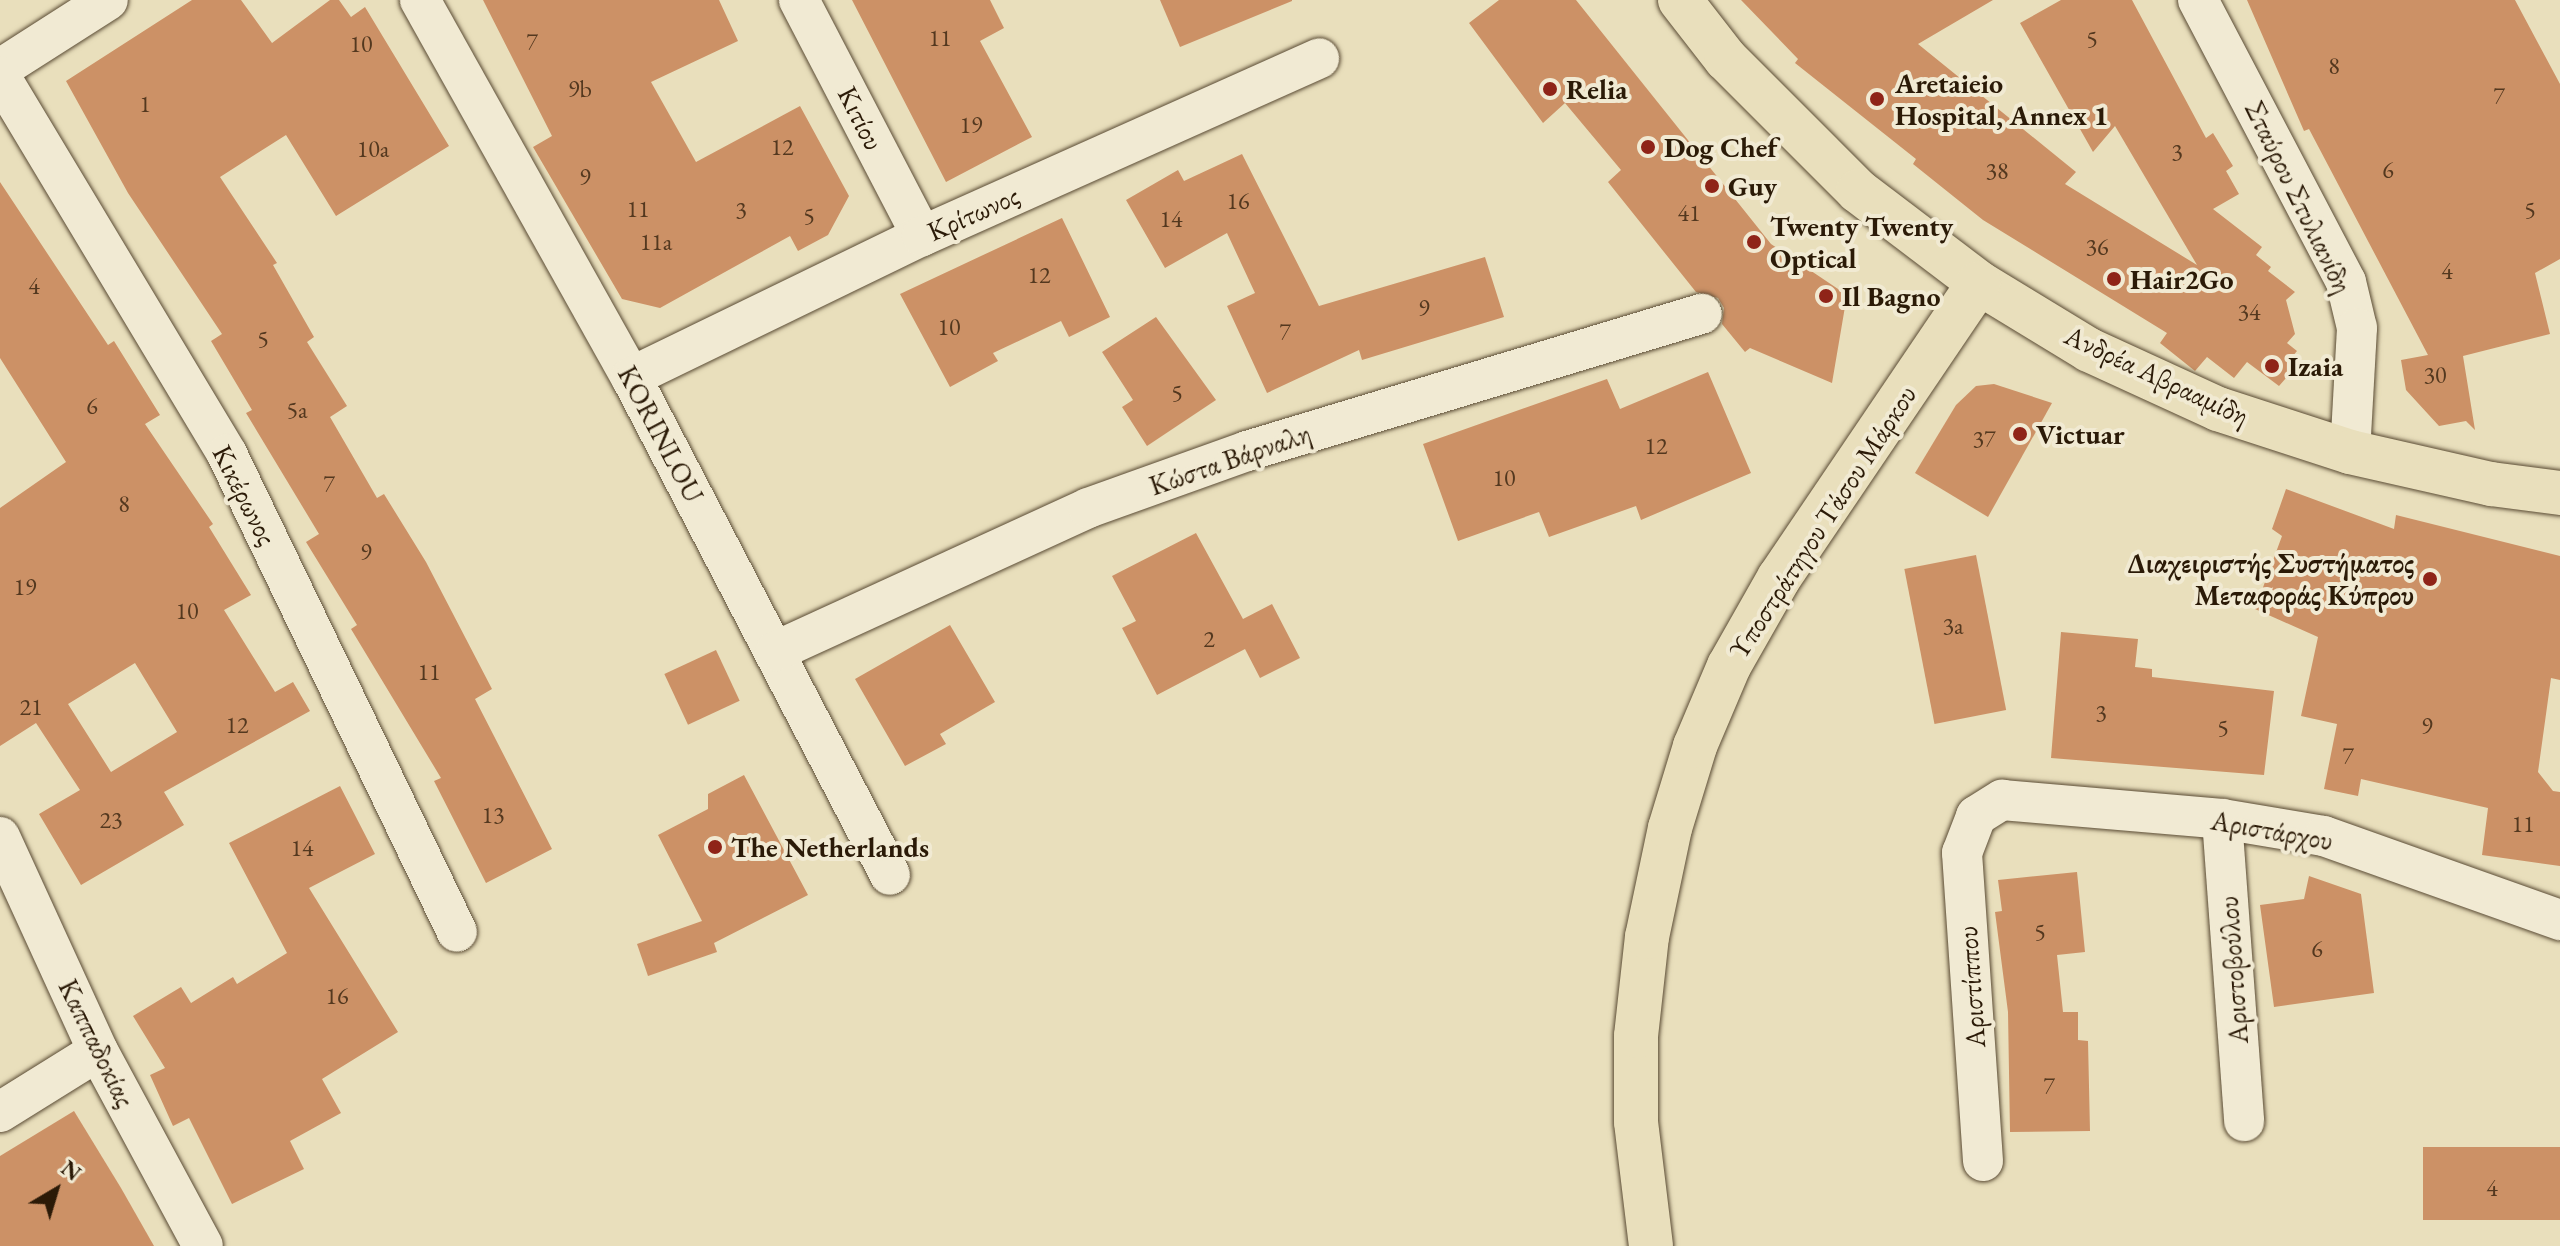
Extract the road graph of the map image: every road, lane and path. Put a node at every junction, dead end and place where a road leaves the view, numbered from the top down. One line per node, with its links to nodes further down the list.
1 (108, 0): 7 (street)
2 (420, 0): 12 (street, KORINLOU)
3 (799, 0): 9 (street, Κιτίου)
4 (1680, 0): 10 (main road, Ανδρέα Αβρααμίδη)
5 (2198, 0): 13 (street, Σταύρου Στυλιανίδη)
6 (1319, 58): 9 (street, Κρίτωνος)
7 (0, 69)
8 (0, 76): 21 (street, Κικέρωνος)
9 (922, 236): 12 (street, Κρίτωνος)
10 (1979, 283): 13 (main road, Ανδρέα Αβρααμίδη); 27 (main road, Υποστράτηγου Τάσου Μάρκου)
11 (1702, 314): 15 (street, Κώστα Βάρναλη)
12 (631, 377): 15 (street, KORINLOU)
13 (2350, 452): 14 (main road, Ανδρέα Αβρααμίδη)
14 (2560, 493)
15 (776, 651): 19 (street, KORINLOU)
16 (1976, 816): 17 (street, Αριστάρχου); 25 (street, Αριστίππου)
17 (2222, 819): 20 (street, Αριστάρχου); 24 (street, Αριστοβούλου)
18 (0, 837): 22 (street, Καππαδοκίας)
19 (890, 875)
20 (2560, 920)
21 (457, 932)
22 (98, 1051): 23 (street); 26 (street, Καππαδοκίας)
23 (0, 1112)
24 (2244, 1121)
25 (1983, 1161)
26 (203, 1246)
27 (1651, 1246)

